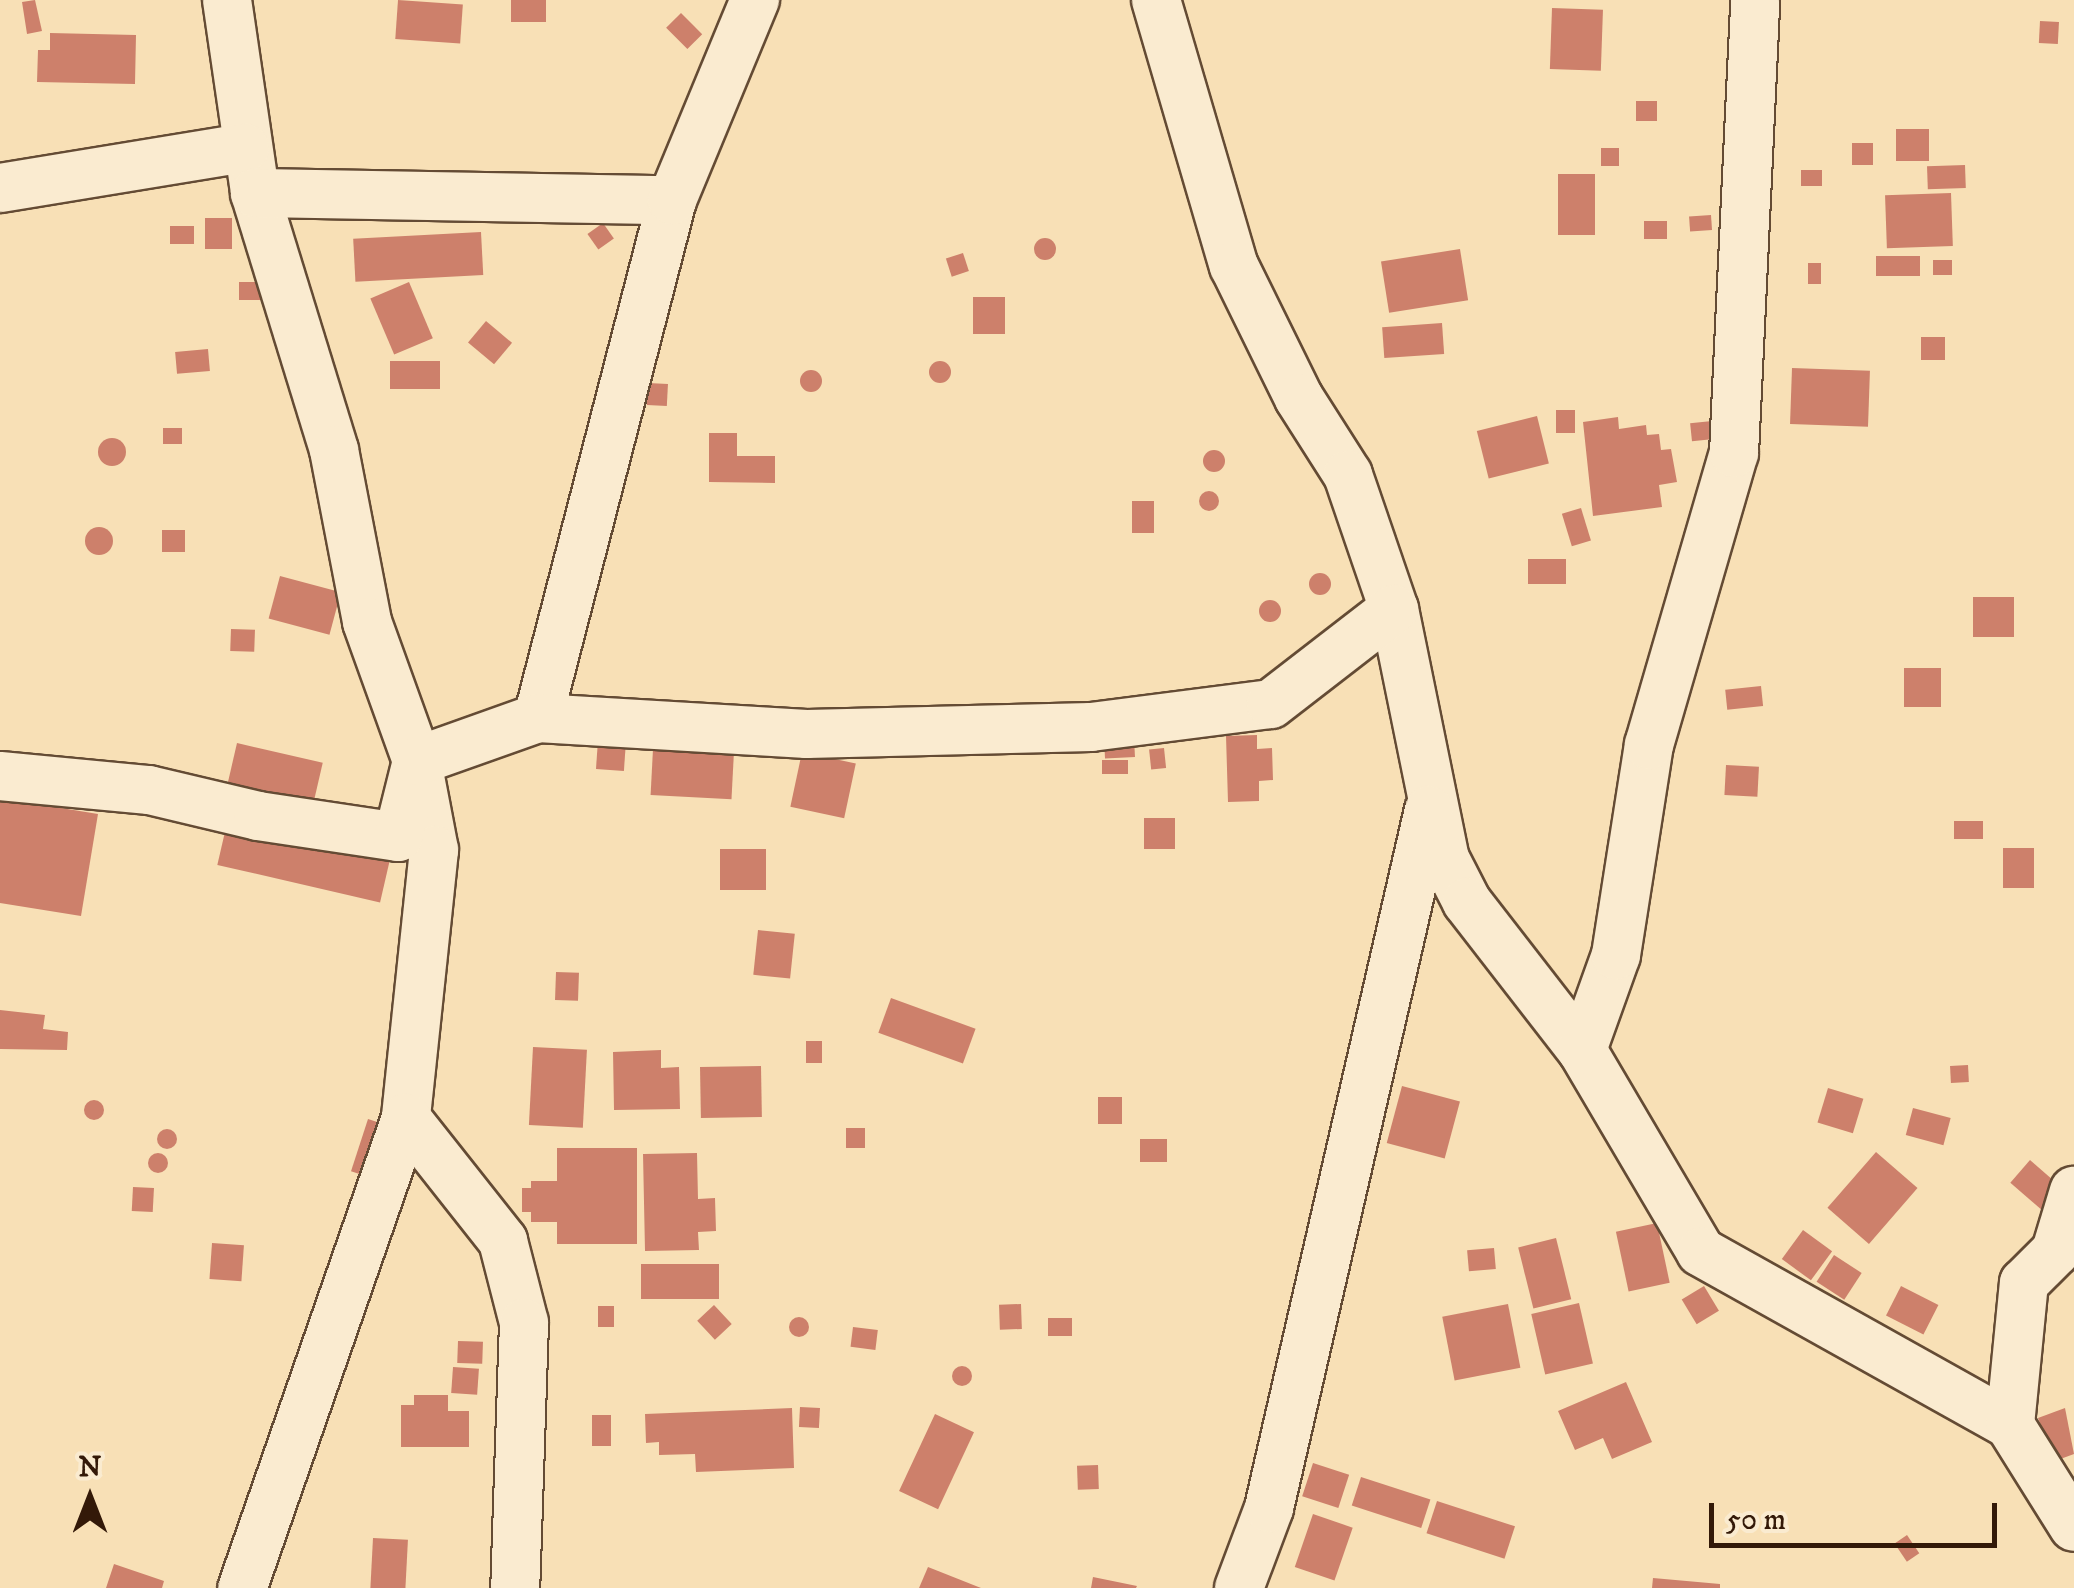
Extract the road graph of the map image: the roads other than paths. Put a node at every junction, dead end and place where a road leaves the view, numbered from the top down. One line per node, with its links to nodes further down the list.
1 (226, 0): 5 (street)
2 (754, 0): 7 (street)
3 (1156, 0): 8 (street)
4 (1754, 0): 13 (street)
5 (250, 171): 6 (street); 7 (street); 10 (street)
6 (0, 188)
7 (672, 200): 9 (street)
8 (1394, 609): 9 (street); 12 (street)
9 (538, 718): 10 (street)
10 (417, 761): 11 (street); 14 (street)
11 (0, 776)
12 (1433, 792): 13 (street); 20 (street)
13 (1582, 1050): 16 (street)
14 (406, 1118): 18 (street); 19 (street)
15 (2074, 1191): 16 (street)
16 (2010, 1425): 17 (street)
17 (2074, 1527)
18 (242, 1588)
19 (515, 1588)
20 (1239, 1588)

